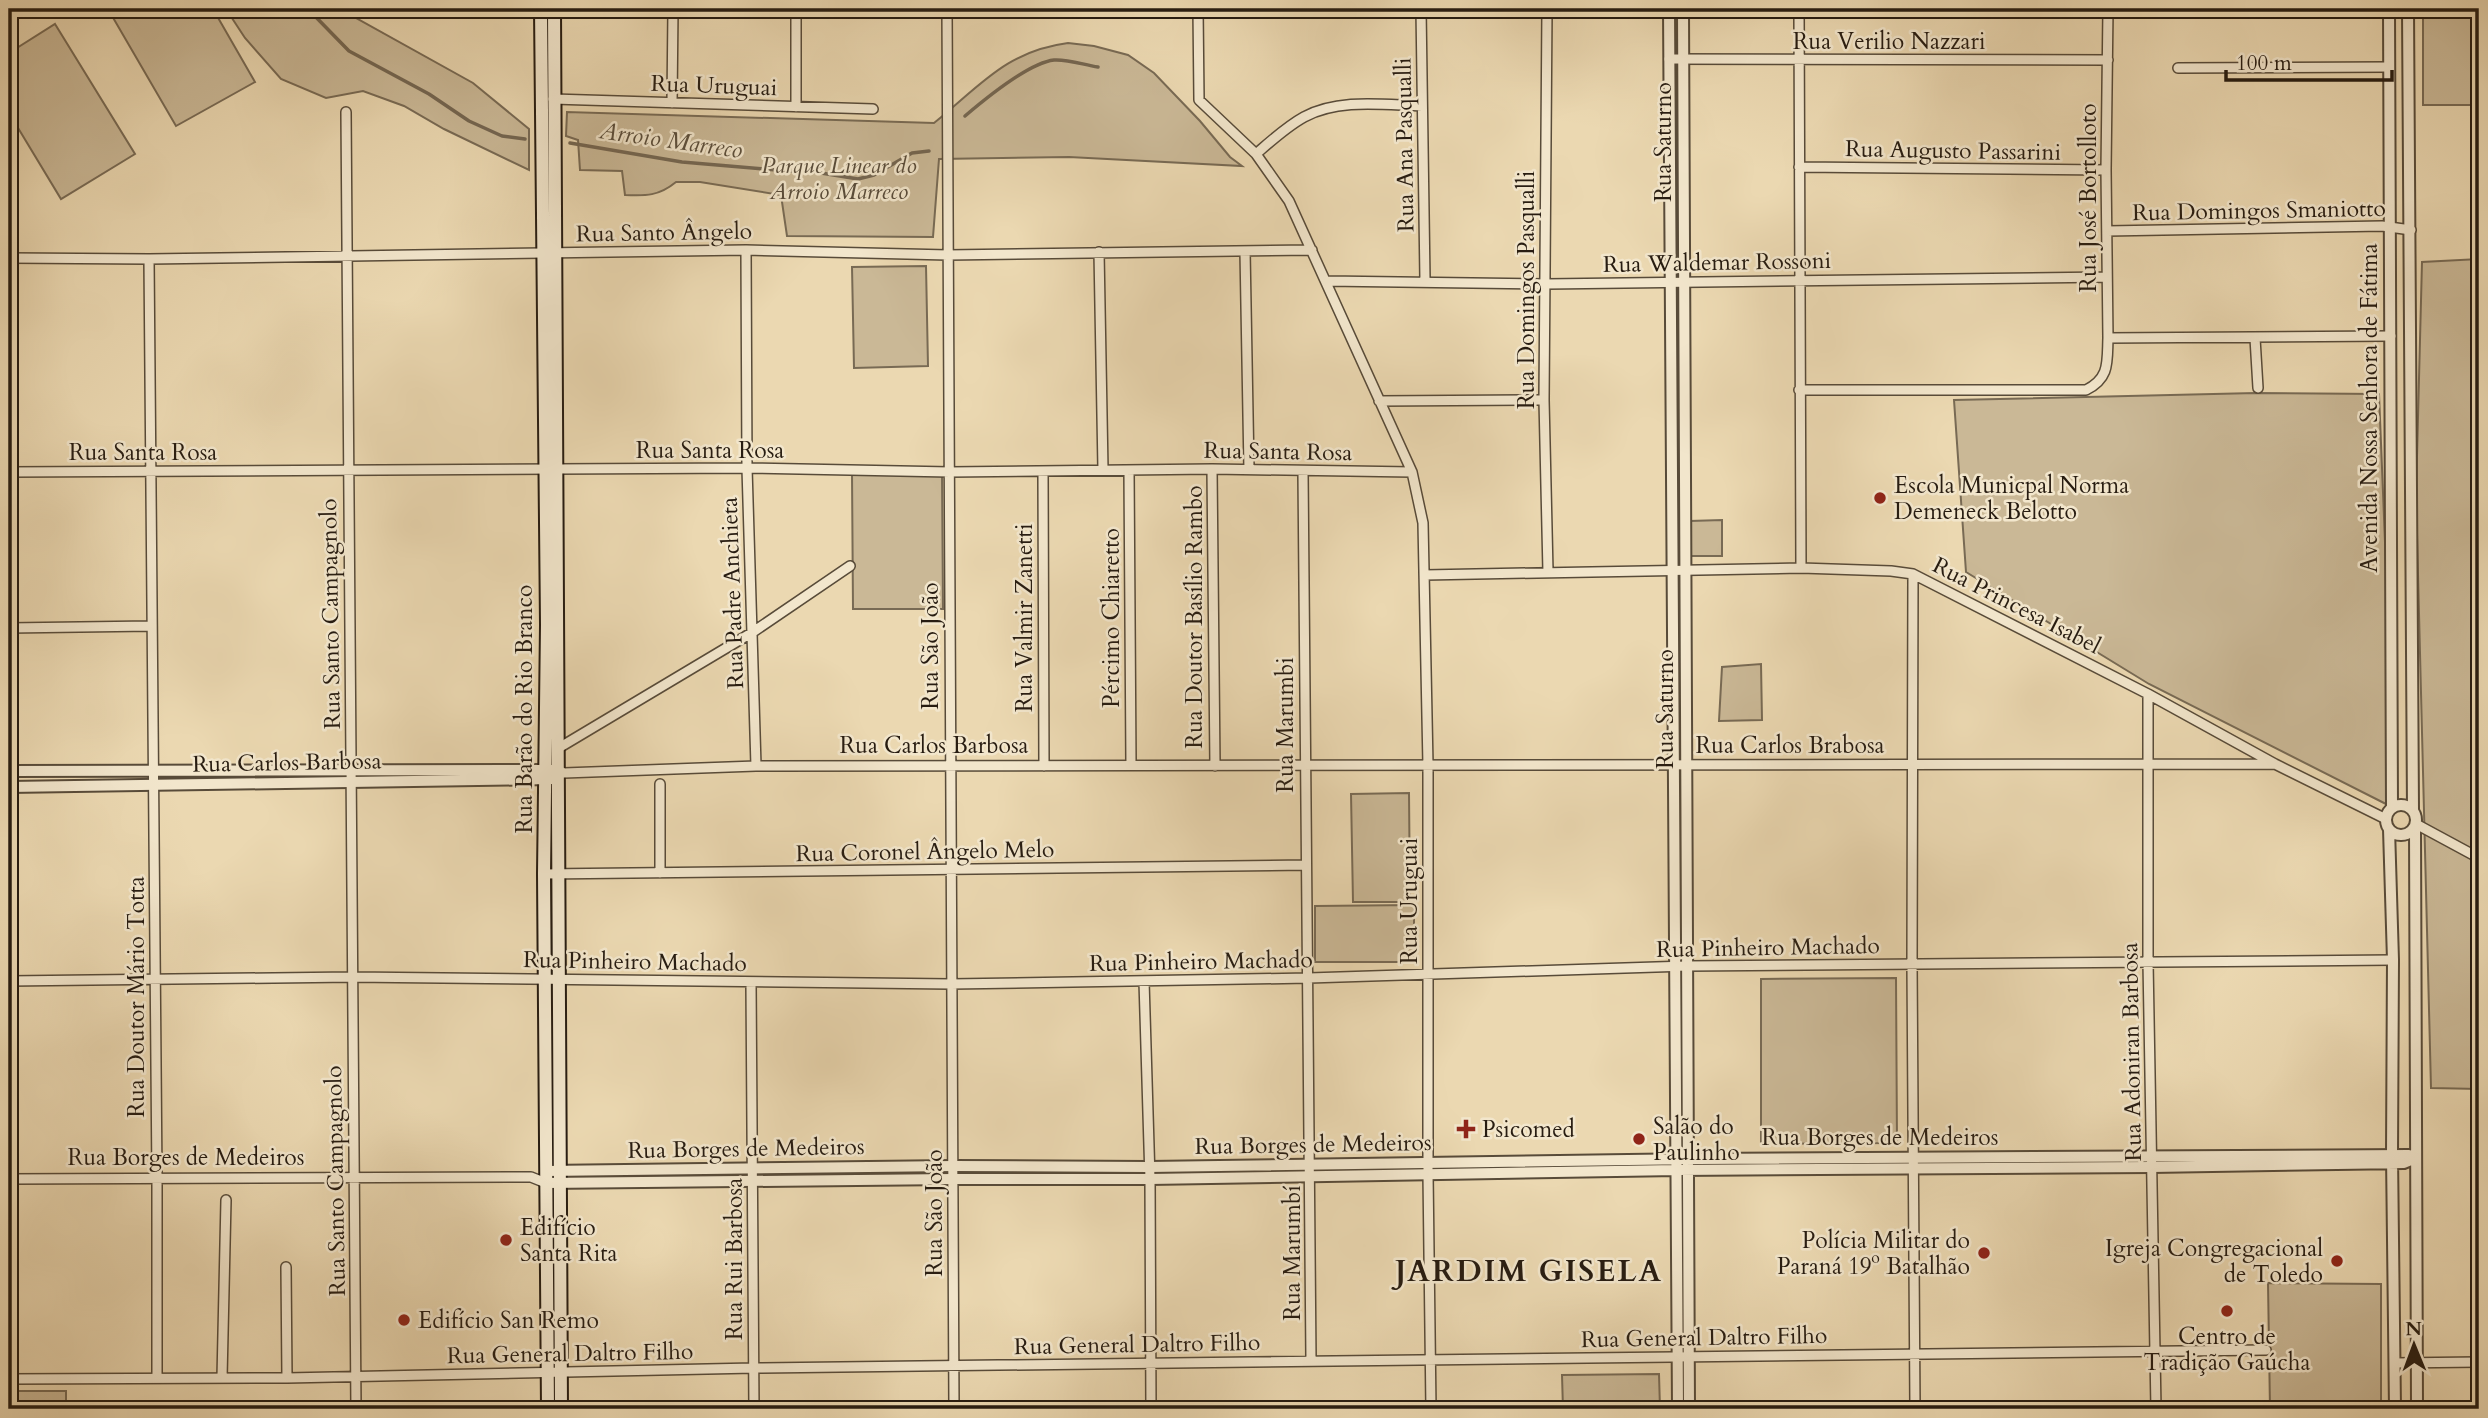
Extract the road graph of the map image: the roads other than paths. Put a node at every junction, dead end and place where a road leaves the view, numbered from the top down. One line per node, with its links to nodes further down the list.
1 (541, 9): 31 (main road, Rua Barão do Rio Branco)
2 (554, 9): 22 (main road, Rua Barão do Rio Branco)
3 (673, 9): 23 (street)
4 (796, 9): 25 (street)
5 (947, 9): 40 (street, Rua São João)
6 (1198, 9): 28 (street, Rua Uruguai)
7 (1421, 9): 24 (street, Rua Ana Pasqualli)
8 (1547, 9): 50 (street, Rua Domingos Pasqualli)
9 (1670, 9): 15 (street, Rua Saturno)
10 (1683, 9): 16 (street, Rua Saturno)
11 (1799, 9): 18 (street)
12 (2108, 9): 17 (street, Rua José Bortolloto)
13 (2389, 9): 19 (street, Avenida Nossa Senhora de Fátima)
14 (2408, 9): 20 (street, Avenida Nossa Senhora de Fátima)
15 (1670, 59): 16 (street, Rua Verilio Nazzari); 49 (street, Rua Saturno)
16 (1684, 59): 18 (street, Rua Verilio Nazzari); 48 (street, Rua Saturno)
17 (2108, 60): 18 (street, Rua Verilio Nazzari); 30 (street, Rua José Bortolloto)
18 (1799, 61): 29 (street)
19 (2389, 67): 20 (street); 21 (street); 32 (street, Avenida Nossa Senhora de Fátima)
20 (2409, 67): 33 (street, Avenida Nossa Senhora de Fátima)
21 (2178, 68)
22 (553, 100): 23 (street, Rua Uruguai); 31 (main road, Rua Barão do Rio Branco)
23 (672, 103): 25 (street, Rua Uruguai)
24 (1422, 106): 28 (street); 47 (street, Rua Ana Pasqualli)
25 (796, 107): 26 (street, Rua Uruguai)
26 (873, 109)
27 (345, 112): 41 (street, Rua Santo Campagnolo)
28 (1256, 154): 36 (street, Rua Uruguai)
29 (1799, 167): 30 (street, Rua Augusto Passarini); 45 (street)
30 (2106, 170): 34 (street, Rua José Bortolloto)
31 (548, 179): 38 (main road, Rua Barão do Rio Branco)
32 (2390, 227): 33 (street, Rua Domingos Smaniotto); 34 (street, Rua Domingos Smaniotto); 51 (street, Avenida Nossa Senhora de Fátima)
33 (2411, 230): 107 (street, Avenida Nossa Senhora de Fátima)
34 (2107, 231): 44 (street, Rua José Bortolloto)
35 (747, 250): 38 (street, Rua Santo Ângelo); 40 (street, Rua Santo Ângelo); 58 (street, Rua Padre Anchieta)
36 (1312, 250): 37 (street, Rua Santo Ângelo); 46 (street, Rua Uruguai)
37 (1245, 251): 39 (street, Rua Santo Ângelo); 62 (street)
38 (548, 252): 41 (street, Rua Santo Ângelo); 59 (main road, Rua Barão do Rio Branco)
39 (1099, 252): 40 (street, Rua Santo Ângelo); 60 (street)
40 (948, 255): 68 (street, Rua São João)
41 (346, 256): 43 (street, Rua Santo Ângelo); 63 (street, Rua Santo Campagnolo)
42 (12, 257): 43 (street, Rua Santo Ângelo)
43 (149, 259): 65 (street)
44 (2107, 277): 45 (street, Rua Waldemar Rossoni); 52 (street, Rua José Bortolloto)
45 (1799, 279): 48 (street, Rua Waldemar Rossoni); 55 (street)
46 (1327, 281): 47 (street, Rua Waldemar Rossoni); 57 (street, Rua Uruguai)
47 (1425, 281): 50 (street, Rua Waldemar Rossoni)
48 (1685, 282): 49 (street, Rua Waldemar Rossoni); 74 (street, Rua Saturno)
49 (1672, 283): 50 (street, Rua Waldemar Rossoni); 73 (street, Rua Saturno)
50 (1546, 284): 56 (street, Rua Domingos Pasqualli)
51 (2390, 336): 53 (street); 106 (street, Avenida Nossa Senhora de Fátima)
52 (2108, 338): 53 (street); 55 (street, Rua José Bortolloto)
53 (2255, 338): 54 (street)
54 (2258, 388)
55 (1799, 390): 72 (street)
56 (1544, 400): 57 (street); 75 (street, Rua Domingos Pasqualli)
57 (1379, 401): 70 (street, Rua Uruguai)
58 (747, 468): 59 (street, Rua Santa Rosa); 68 (street, Rua Santa Rosa); 80 (street, Rua Padre Anchieta)
59 (551, 469): 63 (street, Rua Santa Rosa); 82 (main road, Rua Barão do Rio Branco)
60 (1103, 469): 64 (street, Rua Santa Rosa); 66 (street, Rua Santa Rosa)
61 (1212, 469): 62 (street, Rua Santa Rosa); 64 (street, Rua Santa Rosa); 93 (street, Rua Doutor Basílio Rambo)
62 (1249, 469): 69 (street, Rua Santa Rosa)
63 (348, 470): 65 (street, Rua Santa Rosa); 97 (street, Rua Santo Campagnolo)
64 (1129, 470): 89 (street, Pércimo Chiaretto)
65 (151, 471): 67 (street, Rua Santa Rosa); 78 (street)
66 (1043, 471): 68 (street, Rua Santa Rosa); 88 (street, Rua Valmir Zanetti)
67 (9, 472)
68 (950, 472): 87 (street, Rua São João)
69 (1303, 472): 70 (street, Rua Santa Rosa); 94 (street, Rua Marumbi)
70 (1412, 472): 77 (street, Rua Uruguai)
71 (850, 566): 80 (street)
72 (1801, 568): 74 (street, Rua Princesa Isabel); 76 (street, Rua Princesa Isabel)
73 (1673, 569): 74 (street, Rua Princesa Isabel); 75 (street, Rua Princesa Isabel); 91 (street, Rua Saturno)
74 (1686, 569): 91 (street, Rua Saturno)
75 (1548, 572): 77 (street, Rua Princesa Isabel)
76 (1913, 574): 81 (street, Rua Princesa Isabel); 85 (street)
77 (1425, 575): 90 (street, Rua Uruguai)
78 (151, 626): 79 (street); 95 (street)
79 (9, 628)
80 (753, 632): 83 (street); 92 (street, Rua Padre Anchieta)
81 (2148, 694): 84 (street, Rua Adoniran Barbosa); 86 (street, Rua Princesa Isabel)
82 (552, 702): 83 (main road, Rua Barão do Rio Branco); 99 (main road, Rua Barão do Rio Branco)
83 (557, 749): 99 (main road, Rua Barão do Rio Branco)
84 (2149, 763): 85 (street, Rua Carlos Brabosa); 86 (street, Rua Carlos Brabosa); 116 (street, Rua Adoniran Barbosa)
85 (1914, 764): 91 (street, Rua Carlos Brabosa); 117 (street)
86 (2275, 764): 108 (street, Rua Princesa Isabel)
87 (950, 765): 88 (street, Rua Carlos Barbosa); 92 (street, Rua Carlos Barbosa); 112 (street, Rua São João)
88 (1044, 765): 89 (street, Rua Carlos Barbosa)
89 (1131, 765): 93 (street, Rua Carlos Barbosa)
90 (1428, 765): 91 (street, Rua Carlos Brabosa); 94 (street, Rua Carlos Brabosa); 119 (street, Rua Uruguai)
91 (1680, 765): 118 (street, Rua Saturno)
92 (756, 766): 99 (street, Rua Carlos Barbosa)
93 (1215, 766): 94 (street, Rua Carlos Barbosa)
94 (1305, 766): 111 (street, Rua Marumbi)
95 (154, 769): 96 (street, Rua Carlos Barbosa); 98 (street, Rua Carlos Barbosa); 104 (street, Rua Doutor Mário Totta)
96 (258, 769): 97 (street, Rua Carlos Barbosa); 101 (street)
97 (351, 770): 100 (street, Rua Carlos Barbosa); 102 (street, Rua Santo Campagnolo)
98 (9, 771)
99 (554, 774): 100 (street, Rua Carlos Barbosa); 114 (main road, Rua Barão do Rio Branco)
100 (449, 776): 102 (street, Rua Carlos Barbosa)
101 (259, 783): 102 (street, Rua Carlos Barbosa); 104 (street, Rua Carlos Barbosa)
102 (351, 783): 120 (street, Rua Santo Campagnolo)
103 (660, 784): 113 (street)
104 (154, 785): 105 (street, Rua Carlos Barbosa); 124 (street, Rua Doutor Mário Totta)
105 (9, 787)
106 (2392, 808): 107 (street); 108 (street, Avenida Nossa Senhora de Fátima)
107 (2413, 810): 109 (street, Avenida Nossa Senhora de Fátima)
108 (2388, 824): 109 (street); 115 (street)
109 (2415, 826): 110 (street); 129 (street, Avenida Nossa Senhora de Fátima)
110 (2479, 858)
111 (1307, 865): 112 (street, Rua Coronel Ângelo Melo); 123 (street, Rua Marumbi)
112 (951, 869): 113 (street, Rua Coronel Ângelo Melo); 128 (street, Rua São João)
113 (660, 873): 114 (street, Rua Coronel Ângelo Melo)
114 (550, 874): 121 (main road, Rua Barão do Rio Branco); 122 (main road, Rua Barão do Rio Branco)
115 (2393, 960): 116 (street, Rua Pinheiro Machado); 130 (street)
116 (2148, 962): 117 (street, Rua Pinheiro Machado); 132 (street, Rua Adoniran Barbosa)
117 (1912, 964): 118 (street, Rua Pinheiro Machado); 131 (street)
118 (1681, 966): 119 (street, Rua Pinheiro Machado); 134 (street, Rua Saturno)
119 (1427, 975): 123 (street, Rua Pinheiro Machado); 138 (street, Rua Uruguai)
120 (352, 977): 121 (street, Rua Pinheiro Machado); 124 (street, Rua Pinheiro Machado); 143 (street, Rua Santo Campagnolo)
121 (544, 978): 122 (street, Rua Pinheiro Machado); 140 (main road, Rua Barão do Rio Branco)
122 (558, 978): 127 (street, Rua Pinheiro Machado); 141 (main road, Rua Barão do Rio Branco)
123 (1310, 978): 126 (street, Rua Pinheiro Machado); 133 (street, Rua Marumbí)
124 (154, 980): 125 (street, Rua Pinheiro Machado); 142 (street, Rua Doutor Mário Totta)
125 (9, 981)
126 (1144, 981): 128 (street, Rua Pinheiro Machado); 136 (street)
127 (751, 983): 128 (street, Rua Pinheiro Machado); 137 (street, Rua Rui Barbosa)
128 (951, 984): 135 (street, Rua São João)
129 (2416, 1158): 130 (street); 156 (street, Avenida Nossa Senhora de Fátima)
130 (2392, 1159): 132 (street, Rua Borges de Medeiros); 159 (street)
131 (1914, 1162): 132 (street, Rua Borges de Medeiros); 134 (street, Rua Borges de Medeiros); 152 (street)
132 (2152, 1162): 151 (street, Rua Adoniran Barbosa)
133 (1311, 1164): 136 (street, Rua Borges de Medeiros); 138 (street, Rua Borges de Medeiros); 139 (street, Rua Marumbí)
134 (1682, 1165): 138 (street, Rua Borges de Medeiros); 153 (street, Rua Saturno)
135 (953, 1167): 136 (street, Rua Borges de Medeiros); 137 (street, Rua Borges de Medeiros); 145 (street, Rua São João)
136 (1149, 1167): 146 (street)
137 (753, 1168): 141 (street, Rua Borges de Medeiros); 147 (street, Rua Rui Barbosa)
138 (1428, 1169): 139 (street); 154 (street, Rua Uruguai)
139 (1311, 1176): 146 (street); 155 (street, Rua Marumbí)
140 (546, 1177): 141 (street); 143 (street, Rua Borges de Medeiros); 162 (main road, Rua Barão do Rio Branco)
141 (559, 1177): 147 (street); 162 (main road, Rua Barão do Rio Branco)
142 (157, 1178): 143 (street, Rua Borges de Medeiros); 144 (street, Rua Borges de Medeiros); 165 (street, Rua Doutor Mário Totta)
143 (353, 1178): 163 (street, Rua Santo Campagnolo)
144 (9, 1179)
145 (953, 1179): 146 (street); 147 (street); 160 (street, Rua São João)
146 (1150, 1179): 158 (street)
147 (752, 1182): 161 (street, Rua Rui Barbosa)
148 (226, 1200): 166 (street)
149 (286, 1267): 167 (street)
150 (2266, 1350): 151 (street, Rua General Daltro Filho)
151 (2155, 1351): 152 (street, Rua General Daltro Filho); 178 (street, Rua Adoniran Barbosa)
152 (1915, 1353): 153 (street, Rua General Daltro Filho); 177 (street)
153 (1684, 1356): 154 (street, Rua General Daltro Filho); 175 (street, Rua Saturno); 176 (street, Rua Saturno)
154 (1431, 1359): 155 (street, Rua General Daltro Filho); 174 (street, Rua Uruguai)
155 (1311, 1360): 158 (street, Rua General Daltro Filho)
156 (2417, 1362): 157 (street); 159 (street); 180 (street, Avenida Nossa Senhora de Fátima)
157 (2479, 1362)
158 (1151, 1363): 160 (street, Rua General Daltro Filho); 173 (street)
159 (2395, 1363): 179 (street)
160 (954, 1366): 161 (street, Rua General Daltro Filho); 172 (street, Rua São João)
161 (754, 1368): 162 (street, Rua General Daltro Filho); 171 (street, Rua Rui Barbosa)
162 (554, 1373): 163 (street, Rua General Daltro Filho); 169 (main road, Rua Barão do Rio Branco); 170 (main road, Rua Barão do Rio Branco)
163 (356, 1376): 167 (street, Rua General Daltro Filho); 168 (street, Rua Santo Campagnolo)
164 (9, 1378): 165 (street, Rua General Daltro Filho)
165 (156, 1378): 166 (street, Rua General Daltro Filho)
166 (222, 1378): 167 (street, Rua General Daltro Filho)
167 (287, 1378)
168 (356, 1409)
169 (548, 1409)
170 (561, 1409)
171 (754, 1409)
172 (954, 1409)
173 (1152, 1409)
174 (1431, 1409)
175 (1678, 1409)
176 (1689, 1409)
177 (1915, 1409)
178 (2155, 1409)
179 (2395, 1409)
180 (2417, 1409)

